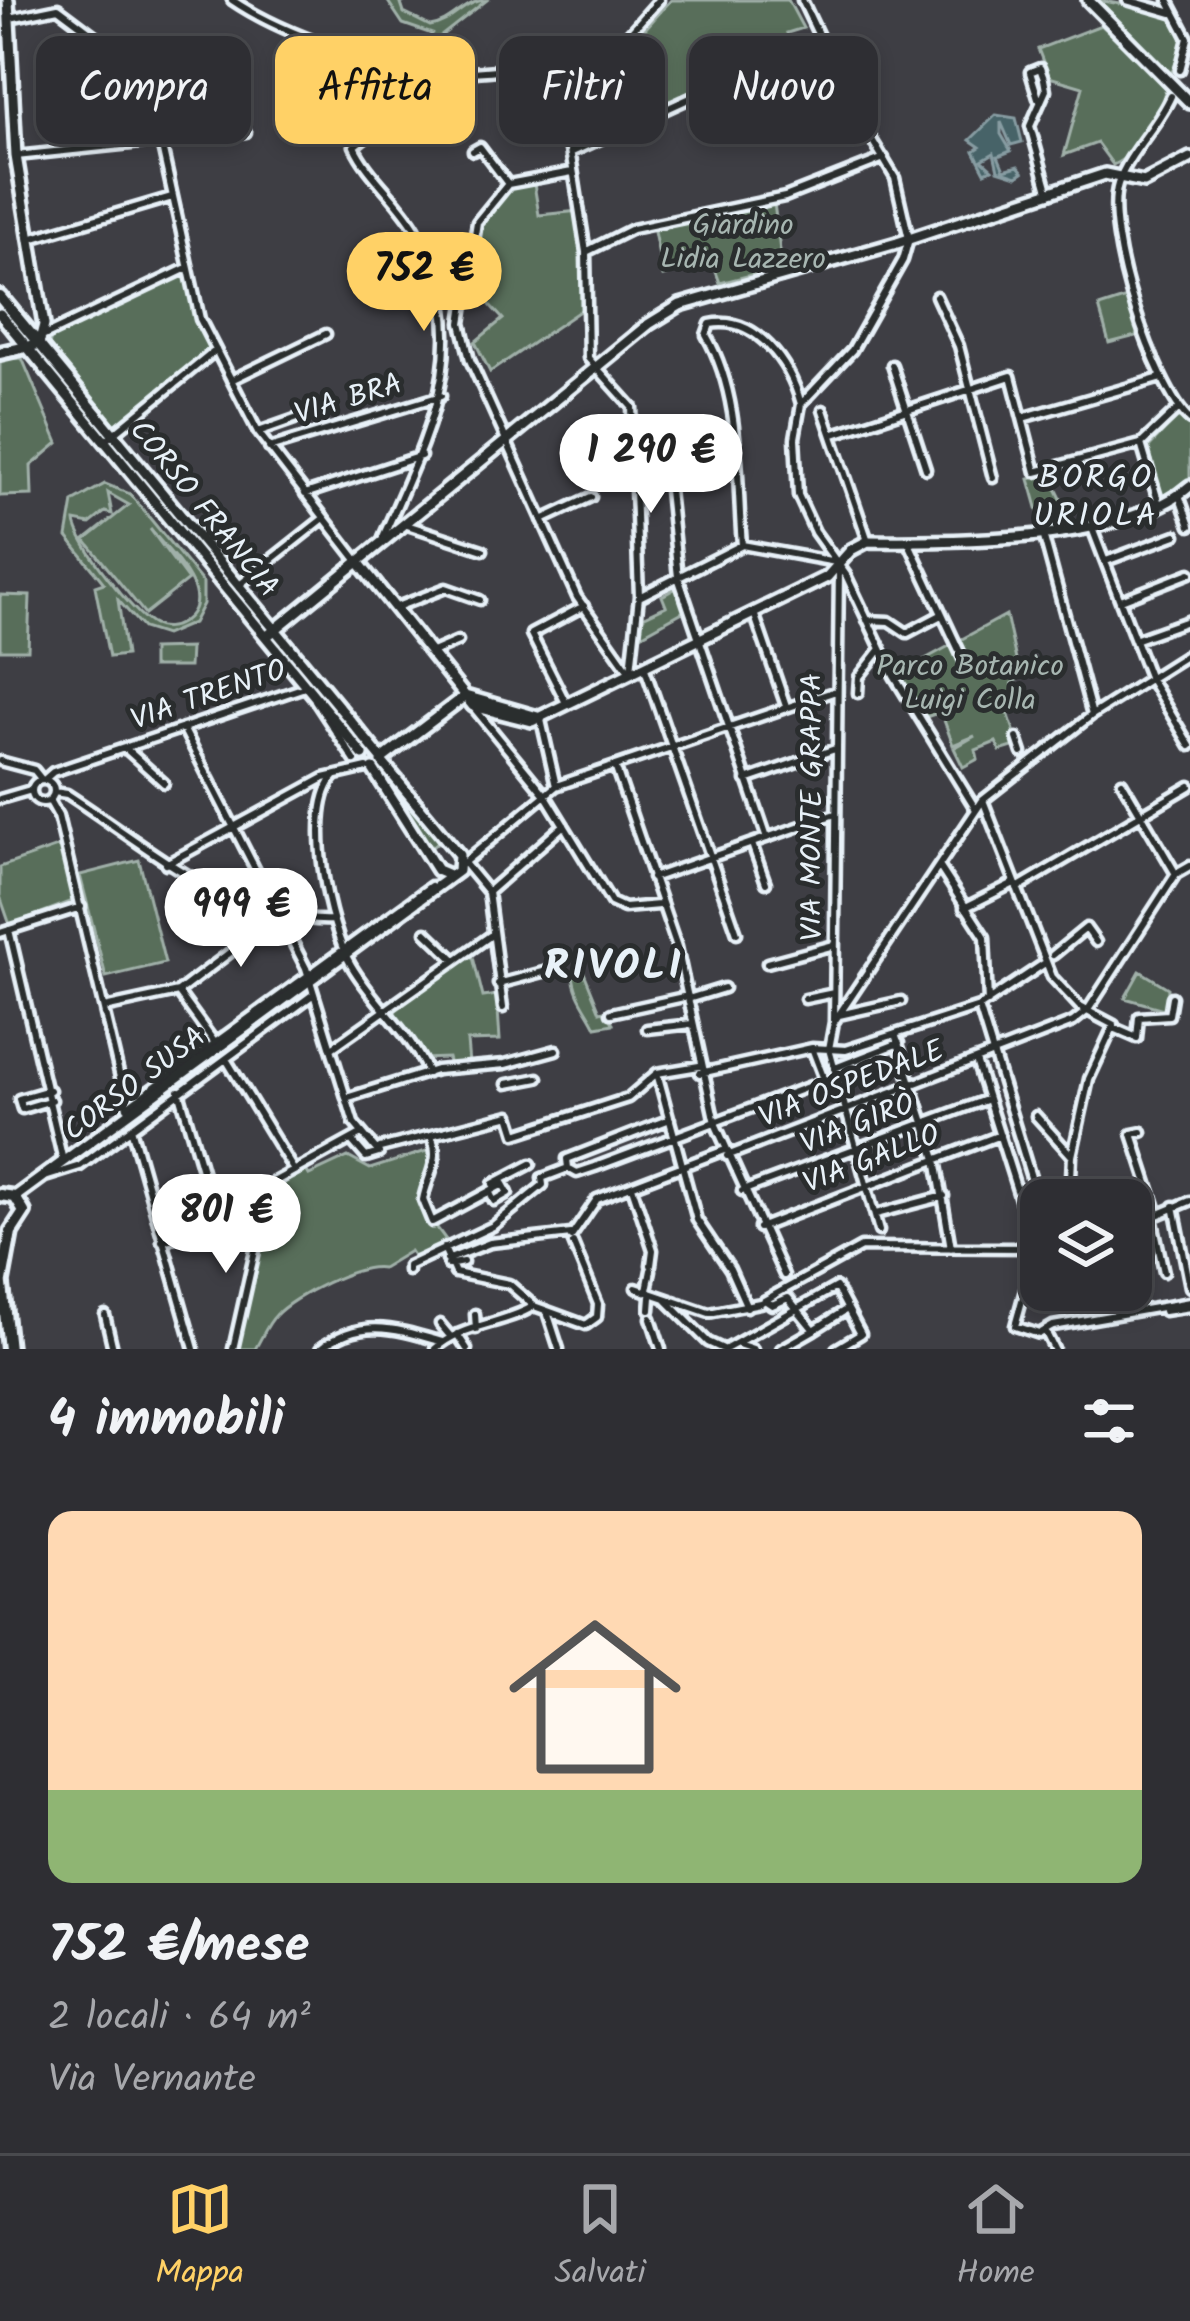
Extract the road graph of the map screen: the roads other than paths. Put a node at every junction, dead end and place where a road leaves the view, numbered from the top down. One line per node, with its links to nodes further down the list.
1 (8, 0): 9 (main road)
2 (232, 0): 11 (street)
3 (659, 0): 12 (street)
4 (802, 0): 13 (street)
5 (1088, 0): 20 (main road)
6 (1127, 0): 8 (street)
7 (1168, 0): 8 (street)
8 (1175, 14): 14 (street)
9 (9, 18): 10 (street); 27 (main road)
10 (98, 36)
11 (312, 36)
12 (627, 36)
13 (819, 36)
14 (1180, 70)
15 (1044, 79): 16 (street); 16 (street); 19 (street)
16 (1033, 82): 19 (street)
17 (1171, 96): 31 (street)
18 (689, 98): 26 (street)
19 (1039, 101): 33 (street)
20 (1190, 104)
21 (161, 144): 27 (street); 34 (street)
22 (357, 144): 51 (street)
23 (570, 144): 26 (street)
24 (876, 144): 28 (street)
25 (473, 152): 32 (street)
26 (571, 152): 30 (street)
27 (16, 156): 35 (main road)
28 (884, 158): 36 (street); 37 (street)
29 (1190, 158): 31 (main road)
30 (574, 172): 32 (street); 37 (street)
31 (1121, 178): 33 (main road); 48 (street)
32 (508, 184): 62 (street)
33 (1048, 194): 36 (main road)
34 (172, 196): 35 (street); 38 (street)
35 (30, 239): 43 (main road)
36 (909, 239): 47 (main road); 52 (street)
37 (586, 251): 47 (street)
38 (187, 268): 43 (street); 44 (street)
39 (936, 296): 50 (street)
40 (0, 297): 43 (main road, CORSO FRANCIA)
41 (0, 314): 43 (main road, CORSO FRANCIA)
42 (326, 334): 49 (street)
43 (38, 343): 45 (main road); 61 (main road, CORSO FRANCIA)
44 (216, 350): 49 (street); 61 (street)
45 (0, 353)
46 (892, 365): 56 (street)
47 (594, 369): 62 (main road); 94 (street)
48 (1161, 378): 54 (street); 57 (street)
49 (231, 380): 59 (street)
50 (971, 388): 56 (street); 57 (street); 68 (street)
51 (441, 396): 65 (street, VIA BRA); 66 (street)
52 (801, 404): 63 (street); 90 (street)
53 (326, 408): 59 (street)
54 (1178, 409): 58 (street); 64 (street)
55 (824, 410): 60 (street)
56 (906, 411): 60 (street); 67 (street)
57 (1022, 418): 64 (street)
58 (1190, 420)
59 (258, 432): 65 (street)
60 (834, 434): 83 (street)
61 (110, 437): 93 (main road, CORSO FRANCIA); 103 (main road, CORSO FRANCIA)
62 (506, 440): 77 (street); 78 (main road)
63 (734, 444): 85 (street); 92 (street)
64 (1142, 444): 73 (street)
65 (269, 448): 70 (street)
66 (421, 456): 70 (street); 74 (street)
67 (926, 469)
68 (993, 478)
69 (1190, 486): 71 (main road)
70 (305, 494): 76 (street)
71 (1179, 495): 73 (main road); 75 (street)
72 (591, 497): 77 (street)
73 (1159, 505): 79 (main road)
74 (395, 509): 78 (street); 86 (street)
75 (1188, 513): 80 (street)
76 (324, 518): 89 (street); 93 (street)
77 (542, 520): 97 (street)
78 (408, 521): 86 (main road); 87 (street)
79 (1090, 525): 81 (main road); 88 (street)
80 (1190, 526)
81 (1043, 534): 84 (main road); 123 (street)
82 (1176, 535): 88 (street)
83 (868, 541): 84 (main road); 90 (main road)
84 (908, 541): 100 (street)
85 (742, 545): 90 (street); 92 (street)
86 (380, 547): 89 (main road)
87 (483, 550)
88 (1105, 561): 96 (street)
89 (359, 563): 98 (main road); 103 (main road)
90 (839, 564): 99 (main road); 101 (street); 117 (street, VIA MONTE GRAPPA)
91 (1190, 573): 96 (street)
92 (678, 578): 94 (street); 104 (street)
93 (238, 586): 103 (main road, CORSO FRANCIA)
94 (639, 596): 107 (street)
95 (480, 600): 98 (street)
96 (1121, 600): 105 (street)
97 (584, 607): 109 (street); 120 (street)
98 (394, 608): 110 (main road)
99 (754, 613): 104 (main road); 122 (street)
100 (941, 615): 101 (street); 112 (street)
101 (867, 620): 108 (street)
102 (1190, 620): 105 (street)
103 (270, 634): 116 (main road, CORSO FRANCIA); 134 (main road, CORSO FRANCIA)
104 (699, 640): 113 (main road); 125 (street)
105 (1136, 640): 115 (street)
106 (458, 641): 110 (street)
107 (636, 642): 109 (street); 114 (street)
108 (880, 650): 118 (street); 149 (street)
109 (618, 651): 114 (street)
110 (430, 653): 119 (main road)
111 (1190, 653): 115 (street)
112 (965, 663)
113 (644, 666): 114 (main road); 129 (street)
114 (630, 672): 120 (main road)
115 (1150, 679): 123 (street); 128 (street)
116 (306, 686): 126 (street, VIA TRENTO); 134 (main road, CORSO FRANCIA)
117 (836, 691): 122 (street); 131 (street, VIA MONTE GRAPPA)
118 (858, 693)
119 (465, 696): 121 (main road); 124 (main road); 134 (main road)
120 (566, 705): 124 (main road)
121 (473, 706): 124 (main road); 146 (street)
122 (786, 707): 125 (street)
123 (1093, 716): 148 (street)
124 (541, 718): 142 (street)
125 (728, 727): 129 (street); 139 (street)
126 (183, 728): 130 (street, VIA TRENTO); 153 (street)
127 (1017, 738): 132 (street)
128 (1190, 746)
129 (671, 747): 135 (street); 157 (street)
130 (125, 748): 138 (street, VIA TRENTO); 141 (street, VIA TRENTO)
131 (836, 749): 139 (street); 150 (street, VIA MONTE GRAPPA)
132 (1022, 753)
133 (0, 760): 138 (street)
134 (370, 760): 136 (street); 136 (street); 156 (main road, CORSO FRANCIA); 160 (main road, CORSO FRANCIA)
135 (615, 766): 142 (street); 165 (street)
136 (344, 772): 137 (street)
137 (334, 776): 153 (street); 175 (street)
138 (43, 780): 144 (street); 145 (street)
139 (746, 780): 154 (street)
140 (1122, 782): 151 (street)
141 (164, 784)
142 (556, 786): 146 (street)
143 (1190, 786): 151 (street)
144 (32, 790): 145 (street); 147 (street)
145 (51, 796): 159 (street); 172 (street)
146 (546, 796): 152 (street); 158 (street)
147 (0, 799)
148 (983, 800): 149 (street); 168 (street)
149 (975, 808): 161 (street)
150 (835, 814): 154 (street); 181 (street, VIA MONTE GRAPPA)
151 (1141, 815): 163 (street); 168 (street)
152 (564, 825): 169 (street); 171 (street)
153 (235, 827): 159 (street); 174 (street)
154 (767, 838): 155 (street)
155 (752, 844): 157 (street); 166 (street)
156 (451, 850): 158 (main road, CORSO FRANCIA); 160 (main road)
157 (711, 858): 165 (street); 178 (street)
158 (463, 863): 164 (main road, CORSO SUSA); 169 (street)
159 (166, 864): 174 (street)
160 (436, 866): 164 (main road); 167 (main road, CORSO SUSA)
161 (939, 866): 173 (street); 204 (street)
162 (1190, 866): 163 (street)
163 (1176, 874): 202 (street)
164 (451, 876): 170 (main road, CORSO SUSA)
165 (651, 878): 171 (street)
166 (766, 883)
167 (431, 886): 170 (main road, CORSO SUSA); 182 (street, CORSO SUSA)
168 (1016, 886): 173 (street); 183 (street)
169 (488, 892): 179 (street)
170 (422, 900): 182 (main road, CORSO SUSA)
171 (661, 905): 193 (street)
172 (81, 907): 176 (street); 198 (street)
173 (964, 908): 197 (street)
174 (280, 915): 175 (street); 187 (street); 190 (street)
175 (333, 920): 182 (street)
176 (4, 931): 225 (street)
177 (426, 932): 184 (street)
178 (736, 932)
179 (490, 936): 184 (street); 188 (street)
180 (1096, 942): 183 (street)
181 (834, 945): 185 (street); 191 (street, VIA MONTE GRAPPA)
182 (346, 951): 187 (main road, CORSO SUSA); 201 (street)
183 (1048, 959): 197 (street); 202 (street)
184 (455, 960): 201 (street)
185 (767, 963)
186 (551, 970): 188 (street)
187 (309, 978): 192 (street); 213 (main road, CORSO SUSA)
188 (498, 984): 199 (street)
189 (724, 988): 193 (street)
190 (178, 992): 198 (street); 213 (street)
191 (834, 993): 195 (street); 204 (street, VIA MONTE GRAPPA)
192 (312, 995): 211 (street); 213 (street, CORSO SUSA)
193 (688, 997): 203 (street); 205 (street)
194 (1172, 997): 206 (street)
195 (805, 999)
196 (901, 1000): 204 (street)
197 (988, 1002): 200 (street)
198 (104, 1008): 232 (street)
199 (503, 1008)
200 (975, 1008): 208 (street); 215 (street)
201 (385, 1009): 211 (street); 220 (street)
202 (1088, 1010): 206 (street); 215 (street, VIA OSPEDALE)
203 (611, 1013)
204 (836, 1019): 212 (street, VIA MONTE GRAPPA)
205 (692, 1024): 207 (street); 217 (street)
206 (1114, 1028): 245 (street)
207 (646, 1029)
208 (895, 1034): 209 (street); 212 (street)
209 (899, 1043): 219 (street); 224 (street)
210 (812, 1048): 212 (street); 217 (street); 222 (street)
211 (330, 1049): 227 (street)
212 (829, 1049): 219 (street)
213 (220, 1050): 226 (street, CORSO SUSA); 232 (main road, CORSO SUSA); 250 (street)
214 (556, 1050): 220 (street)
215 (993, 1057): 216 (street, VIA OSPEDALE); 253 (street)
216 (976, 1061): 224 (street, VIA OSPEDALE); 228 (street)
217 (700, 1070): 218 (street); 234 (street)
218 (657, 1072): 233 (street); 239 (street)
219 (836, 1072): 222 (street); 230 (street)
220 (428, 1073): 227 (street)
221 (538, 1078): 223 (street)
222 (825, 1082): 234 (street)
223 (506, 1084)
224 (915, 1085): 230 (street, VIA OSPEDALE); 235 (street)
225 (50, 1090): 229 (street); 229 (street)
226 (179, 1091): 232 (street, CORSO SUSA); 270 (street)
227 (346, 1098): 237 (street)
228 (988, 1099): 235 (street, VIA GIRÒ); 238 (street)
229 (52, 1100): 248 (street)
230 (848, 1112): 243 (street); 244 (street, VIA OSPEDALE)
231 (1036, 1116): 245 (street)
232 (129, 1117): 248 (main road, CORSO SUSA); 252 (street, CORSO SUSA); 275 (street)
233 (670, 1119): 240 (street); 251 (street)
234 (715, 1123): 240 (street); 244 (street)
235 (926, 1123): 243 (street, VIA GIRÒ); 246 (street)
236 (1142, 1132): 268 (street)
237 (361, 1133): 241 (street); 242 (street)
238 (1000, 1135): 246 (street, VIA GALLO); 262 (street)
239 (431, 1136): 242 (street); 259 (street)
240 (676, 1138): 249 (street); 251 (street)
241 (352, 1141): 242 (street); 250 (street)
242 (380, 1148)
243 (859, 1150): 257 (street); 258 (street, VIA GIRÒ)
244 (726, 1153): 249 (street, VIA OSPEDALE); 258 (street)
245 (1072, 1156): 254 (street)
246 (936, 1159): 257 (street, VIA GALLO); 261 (street)
247 (531, 1164): 255 (street)
248 (64, 1165): 252 (main road, CORSO SUSA)
249 (682, 1166): 256 (street, VIA OSPEDALE); 292 (street)
250 (293, 1168): 266 (street)
251 (568, 1168): 276 (street)
252 (48, 1177): 263 (main road, CORSO SUSA)
253 (1031, 1179)
254 (1071, 1179)
255 (494, 1184)
256 (632, 1187): 274 (street, VIA OSPEDALE); 287 (street)
257 (869, 1187): 267 (street); 272 (street, VIA GALLO)
258 (742, 1192): 272 (street)
259 (490, 1193)
260 (0, 1195): 263 (main road)
261 (944, 1196): 267 (street); 277 (street)
262 (1020, 1197)
263 (19, 1202): 271 (main road)
264 (1190, 1202): 265 (street)
265 (1174, 1206): 268 (street); 285 (street)
266 (262, 1213): 270 (street); 308 (street)
267 (876, 1214): 273 (street)
268 (1155, 1215): 269 (street); 282 (street)
269 (1152, 1216)
270 (218, 1225): 275 (street)
271 (7, 1228): 284 (main road)
272 (759, 1228): 283 (street)
273 (879, 1231)
274 (572, 1235): 280 (street); 296 (street)
275 (162, 1241): 307 (street)
276 (444, 1248): 280 (street); 281 (street)
277 (951, 1248): 278 (street); 289 (street)
278 (1020, 1250)
279 (463, 1262): 280 (street)
280 (448, 1263): 291 (street)
281 (408, 1271)
282 (1165, 1272)
283 (784, 1275)
284 (1, 1277): 305 (main road)
285 (1190, 1287)
286 (636, 1288): 287 (street)
287 (648, 1294): 288 (street); 312 (street)
288 (664, 1299): 292 (street); 313 (street)
289 (762, 1302): 292 (street); 293 (street)
290 (1190, 1304): 302 (street)
291 (534, 1306): 296 (street); 300 (street)
292 (747, 1308)
293 (799, 1308): 295 (street); 301 (street); 304 (street)
294 (1020, 1309): 302 (street)
295 (847, 1310): 301 (street); 316 (street)
296 (548, 1312): 311 (street)
297 (475, 1314): 300 (street)
298 (105, 1315): 306 (street)
299 (440, 1324): 303 (street)
300 (476, 1329): 303 (street)
301 (814, 1330): 315 (street)
302 (1042, 1332): 317 (street)
303 (444, 1342): 309 (street); 310 (street)
304 (735, 1343): 313 (street); 314 (street)
305 (9, 1349)
306 (113, 1349)
307 (194, 1349)
308 (233, 1349)
309 (320, 1349)
310 (467, 1349)
311 (560, 1349)
312 (661, 1349)
313 (724, 1349)
314 (753, 1349)
315 (782, 1349)
316 (836, 1349)
317 (1052, 1349)

